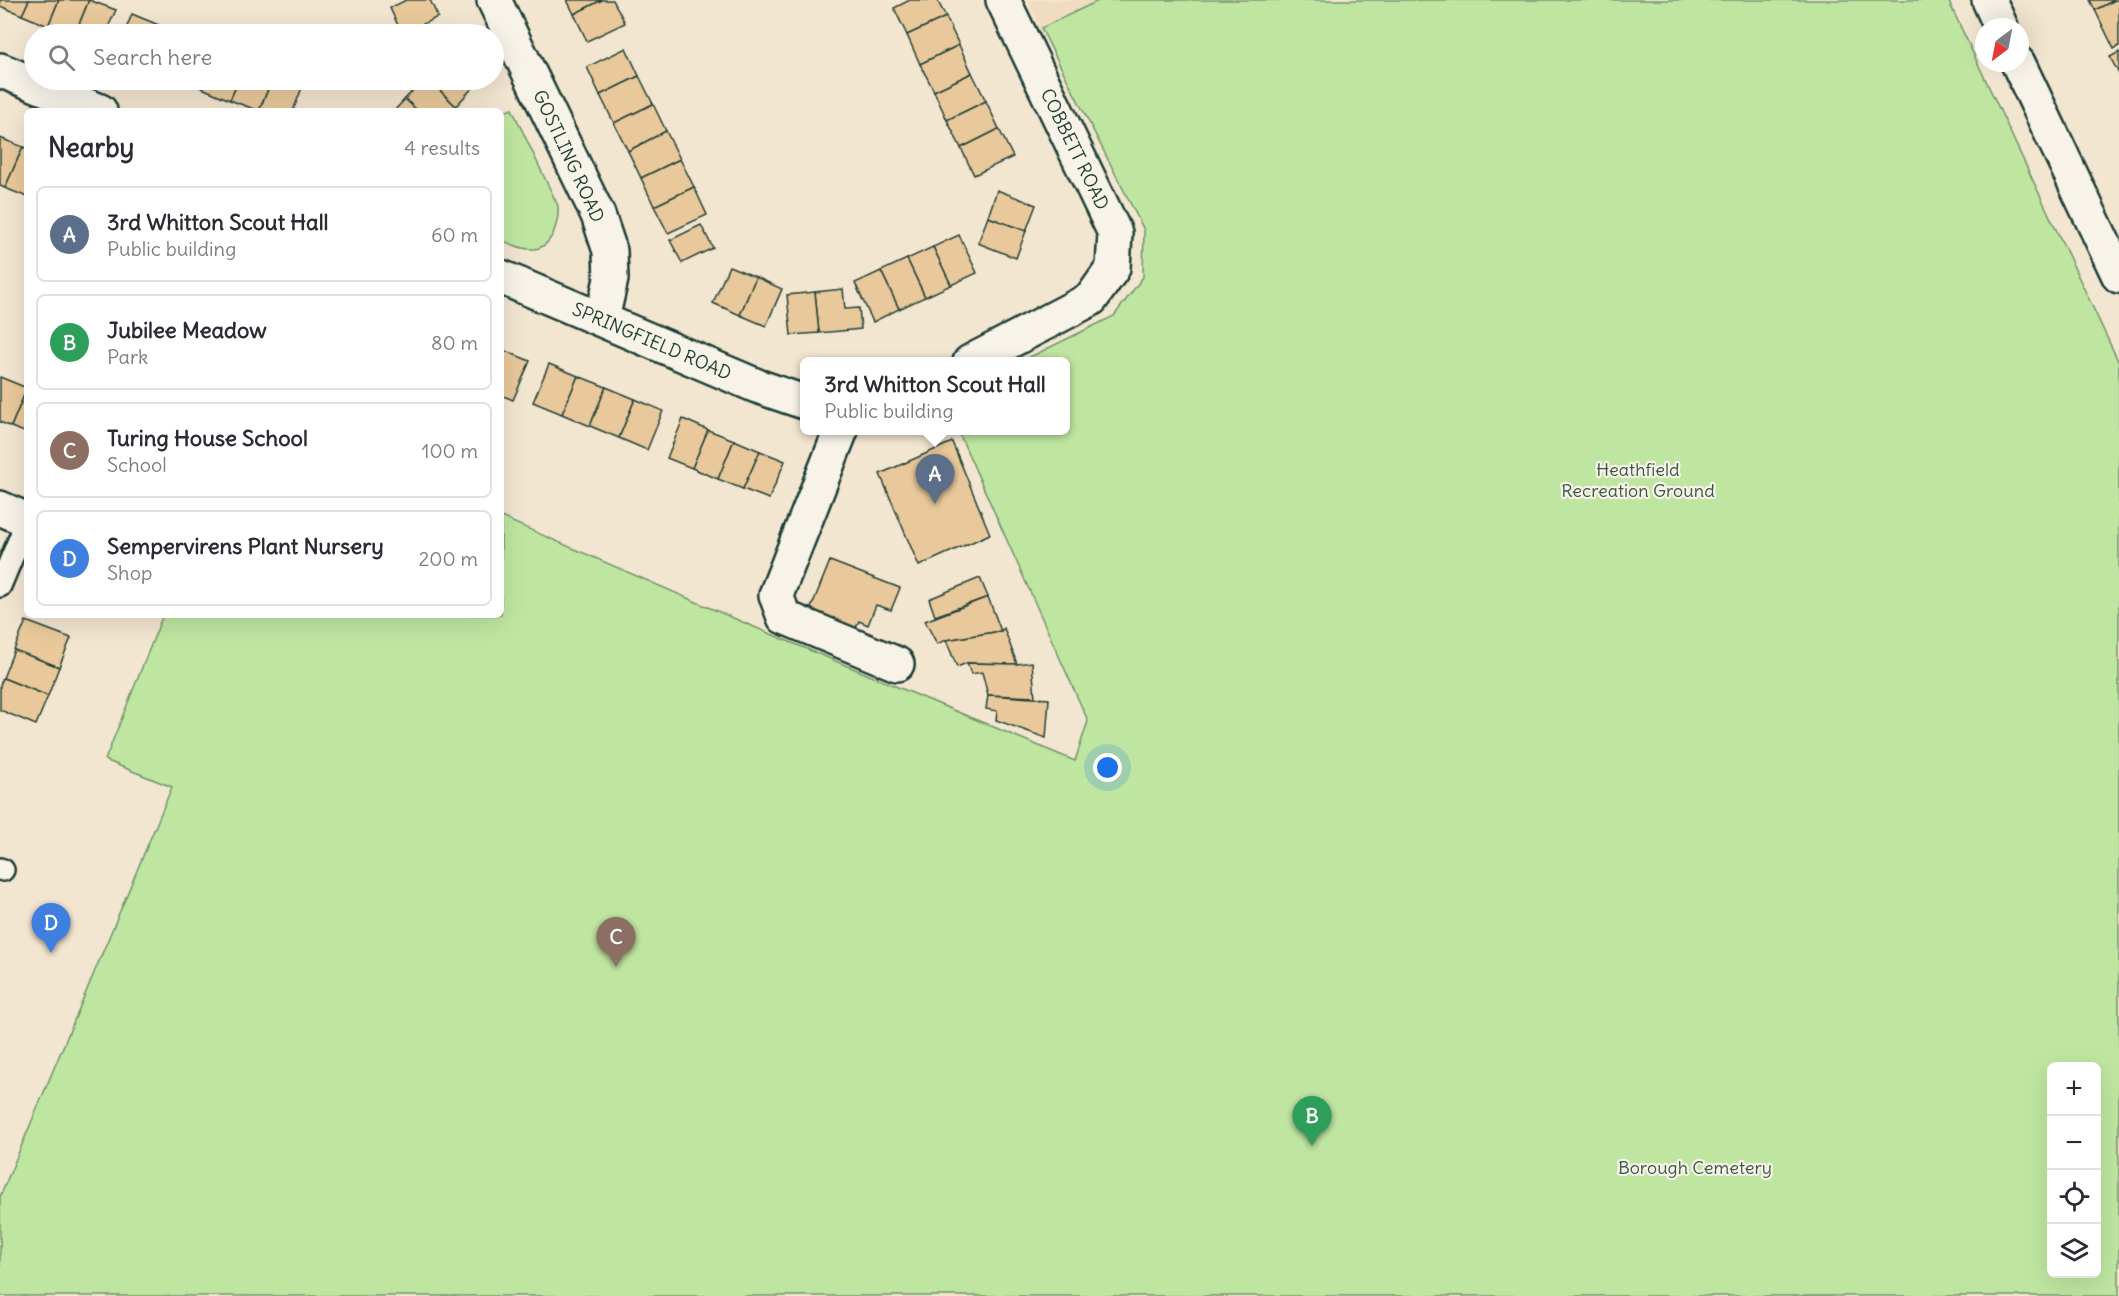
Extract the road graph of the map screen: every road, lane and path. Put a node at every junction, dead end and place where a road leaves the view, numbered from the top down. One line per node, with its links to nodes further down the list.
1 (494, 0): 12 (street, GOSTLING ROAD)
2 (1003, 0): 13 (street, COBBETT ROAD)
3 (1989, 0): 4 (street)
4 (1997, 18)
5 (0, 70): 7 (street)
6 (2022, 72): 10 (street)
7 (24, 80)
8 (49, 90): 9 (street)
9 (93, 108)
10 (2119, 276)
11 (504, 278): 12 (street, SPRINGFIELD ROAD)
12 (602, 319): 14 (street, SPRINGFIELD ROAD)
13 (980, 357)
14 (800, 401)
15 (839, 435): 20 (street)
16 (0, 508): 17 (street)
17 (24, 519)
18 (24, 527): 19 (lane)
19 (0, 586)
20 (897, 664)

